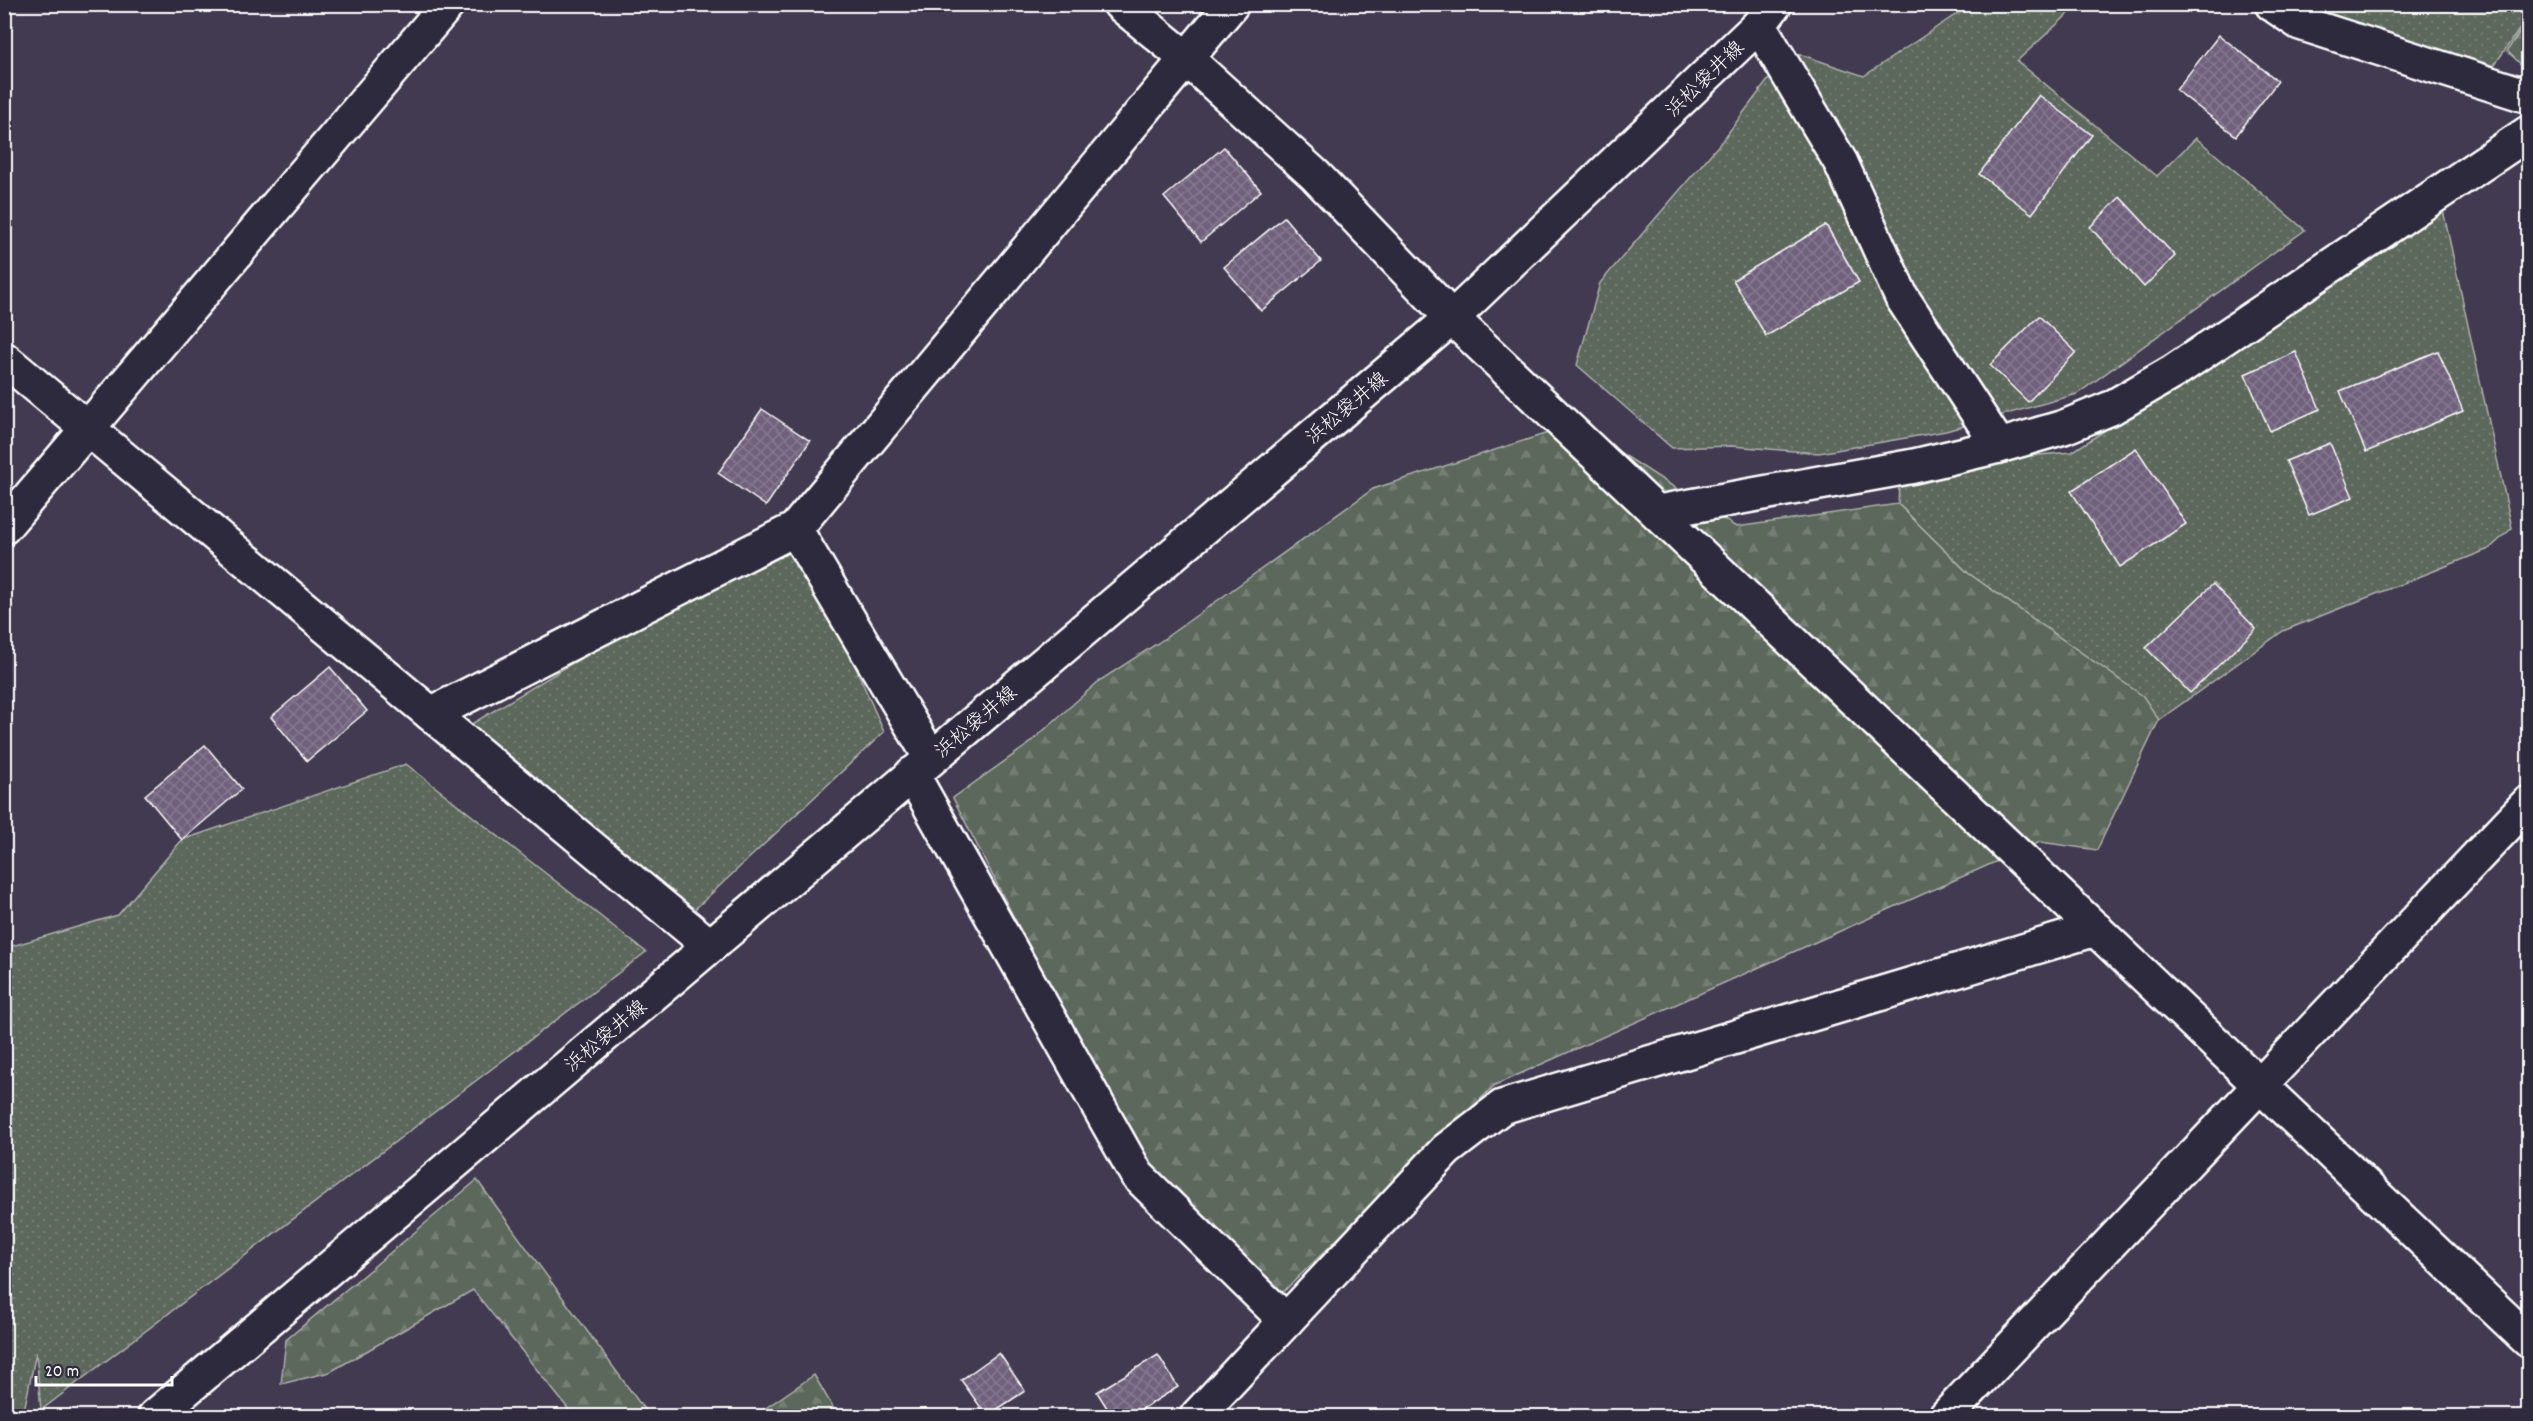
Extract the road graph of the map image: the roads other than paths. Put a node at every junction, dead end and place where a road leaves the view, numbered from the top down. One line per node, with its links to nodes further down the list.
1 (448, 4): 11 (street)
2 (1120, 4): 6 (street)
3 (1232, 4): 6 (street)
4 (2272, 4): 7 (street)
5 (1767, 15): 9 (street, 浜松袋井線); 12 (street)
6 (1187, 59): 9 (street); 15 (street)
7 (2529, 96)
8 (2529, 133): 12 (street)
9 (1452, 318): 13 (street); 17 (street, 浜松袋井線)
10 (4, 359): 11 (street)
11 (87, 428): 14 (street); 16 (street)
12 (1999, 446): 13 (street)
13 (1658, 512): 19 (street)
14 (4, 527)
15 (795, 529): 16 (street); 17 (street)
16 (431, 714): 20 (street)
17 (921, 766): 20 (street, 浜松袋井線); 22 (street)
18 (2529, 803): 21 (street)
19 (2096, 929): 21 (street); 22 (street)
20 (710, 946): 24 (street, 浜松袋井線)
21 (2260, 1085): 23 (street); 26 (street)
22 (1286, 1322): 25 (street)
23 (2529, 1340)
24 (155, 1416)
25 (1197, 1416)
26 (1946, 1416)

